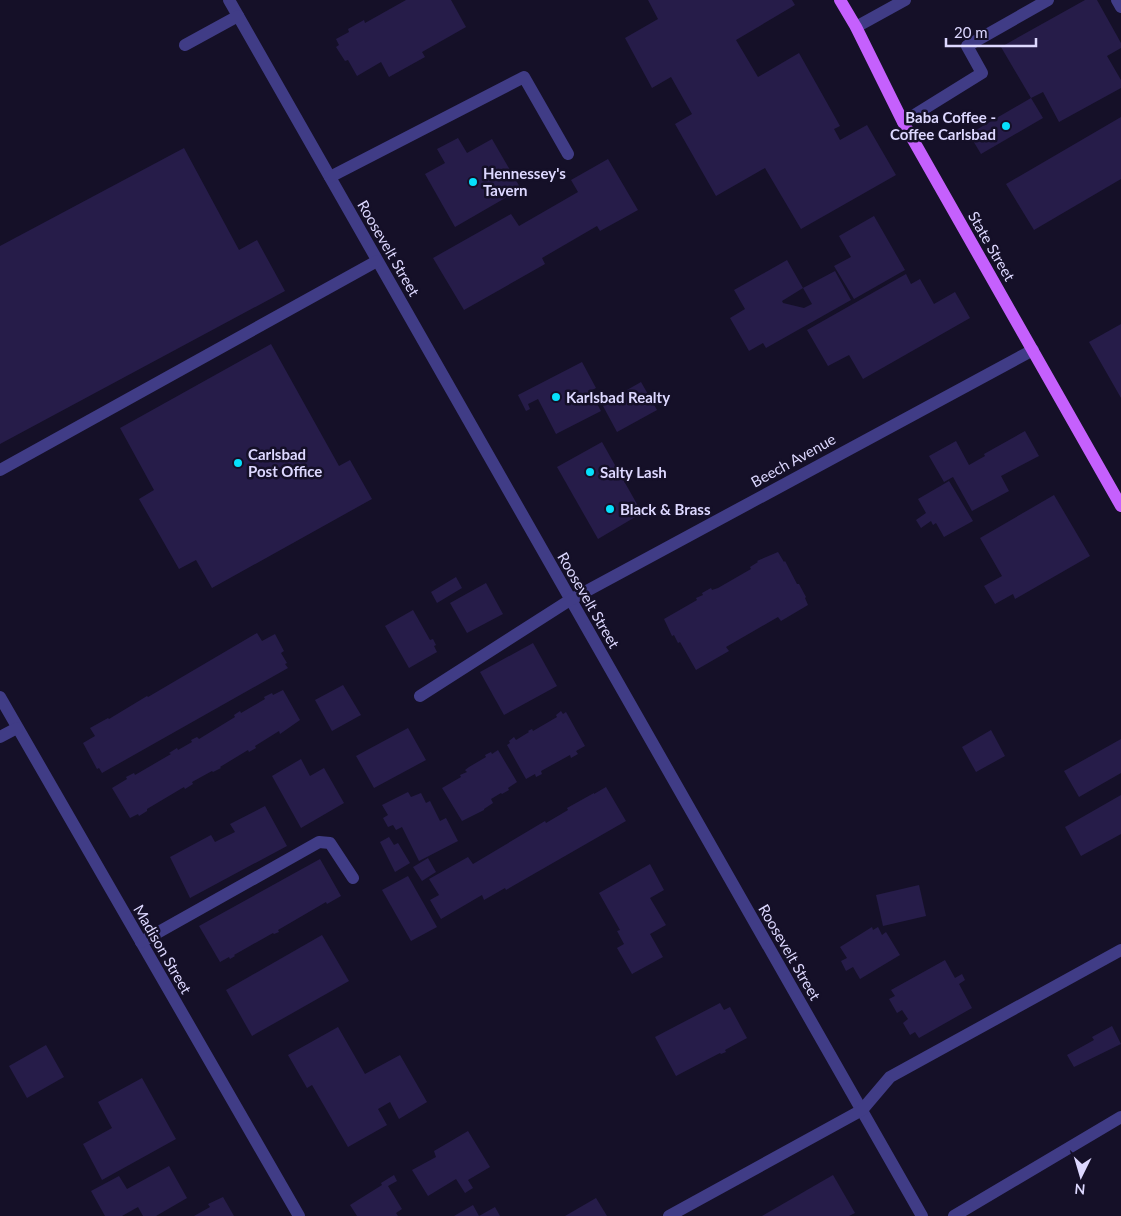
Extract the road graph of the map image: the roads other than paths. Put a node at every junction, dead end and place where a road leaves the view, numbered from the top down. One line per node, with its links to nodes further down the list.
1 (229, 0): 7 (street, Roosevelt Street)
2 (840, 0): 8 (main road, State Street)
3 (905, 0): 8 (street)
4 (1048, 0): 10 (street)
5 (1117, 0): 6 (street)
6 (1121, 7)
7 (238, 16): 9 (street); 12 (street, Roosevelt Street)
8 (856, 27): 10 (main road, State Street)
9 (185, 45)
10 (903, 122): 14 (main road, State Street)
11 (568, 154): 12 (street)
12 (330, 177): 13 (street, Roosevelt Street)
13 (377, 260): 15 (street); 17 (street, Roosevelt Street)
14 (1033, 350): 16 (main road, State Street); 17 (street, Beech Avenue)
15 (0, 470)
16 (1121, 506)
17 (570, 600): 18 (street, Beech Avenue); 25 (street, Roosevelt Street)
18 (420, 696)
19 (0, 697): 20 (street, Madison Street)
20 (17, 728): 21 (street); 23 (street, Madison Street)
21 (0, 737)
22 (353, 878): 23 (street)
23 (140, 942): 27 (street, Madison Street)
24 (1121, 950): 25 (street)
25 (862, 1110): 28 (street); 29 (street, Roosevelt Street)
26 (1121, 1117): 30 (street)
27 (299, 1216)
28 (669, 1216)
29 (922, 1216)
30 (954, 1216)

